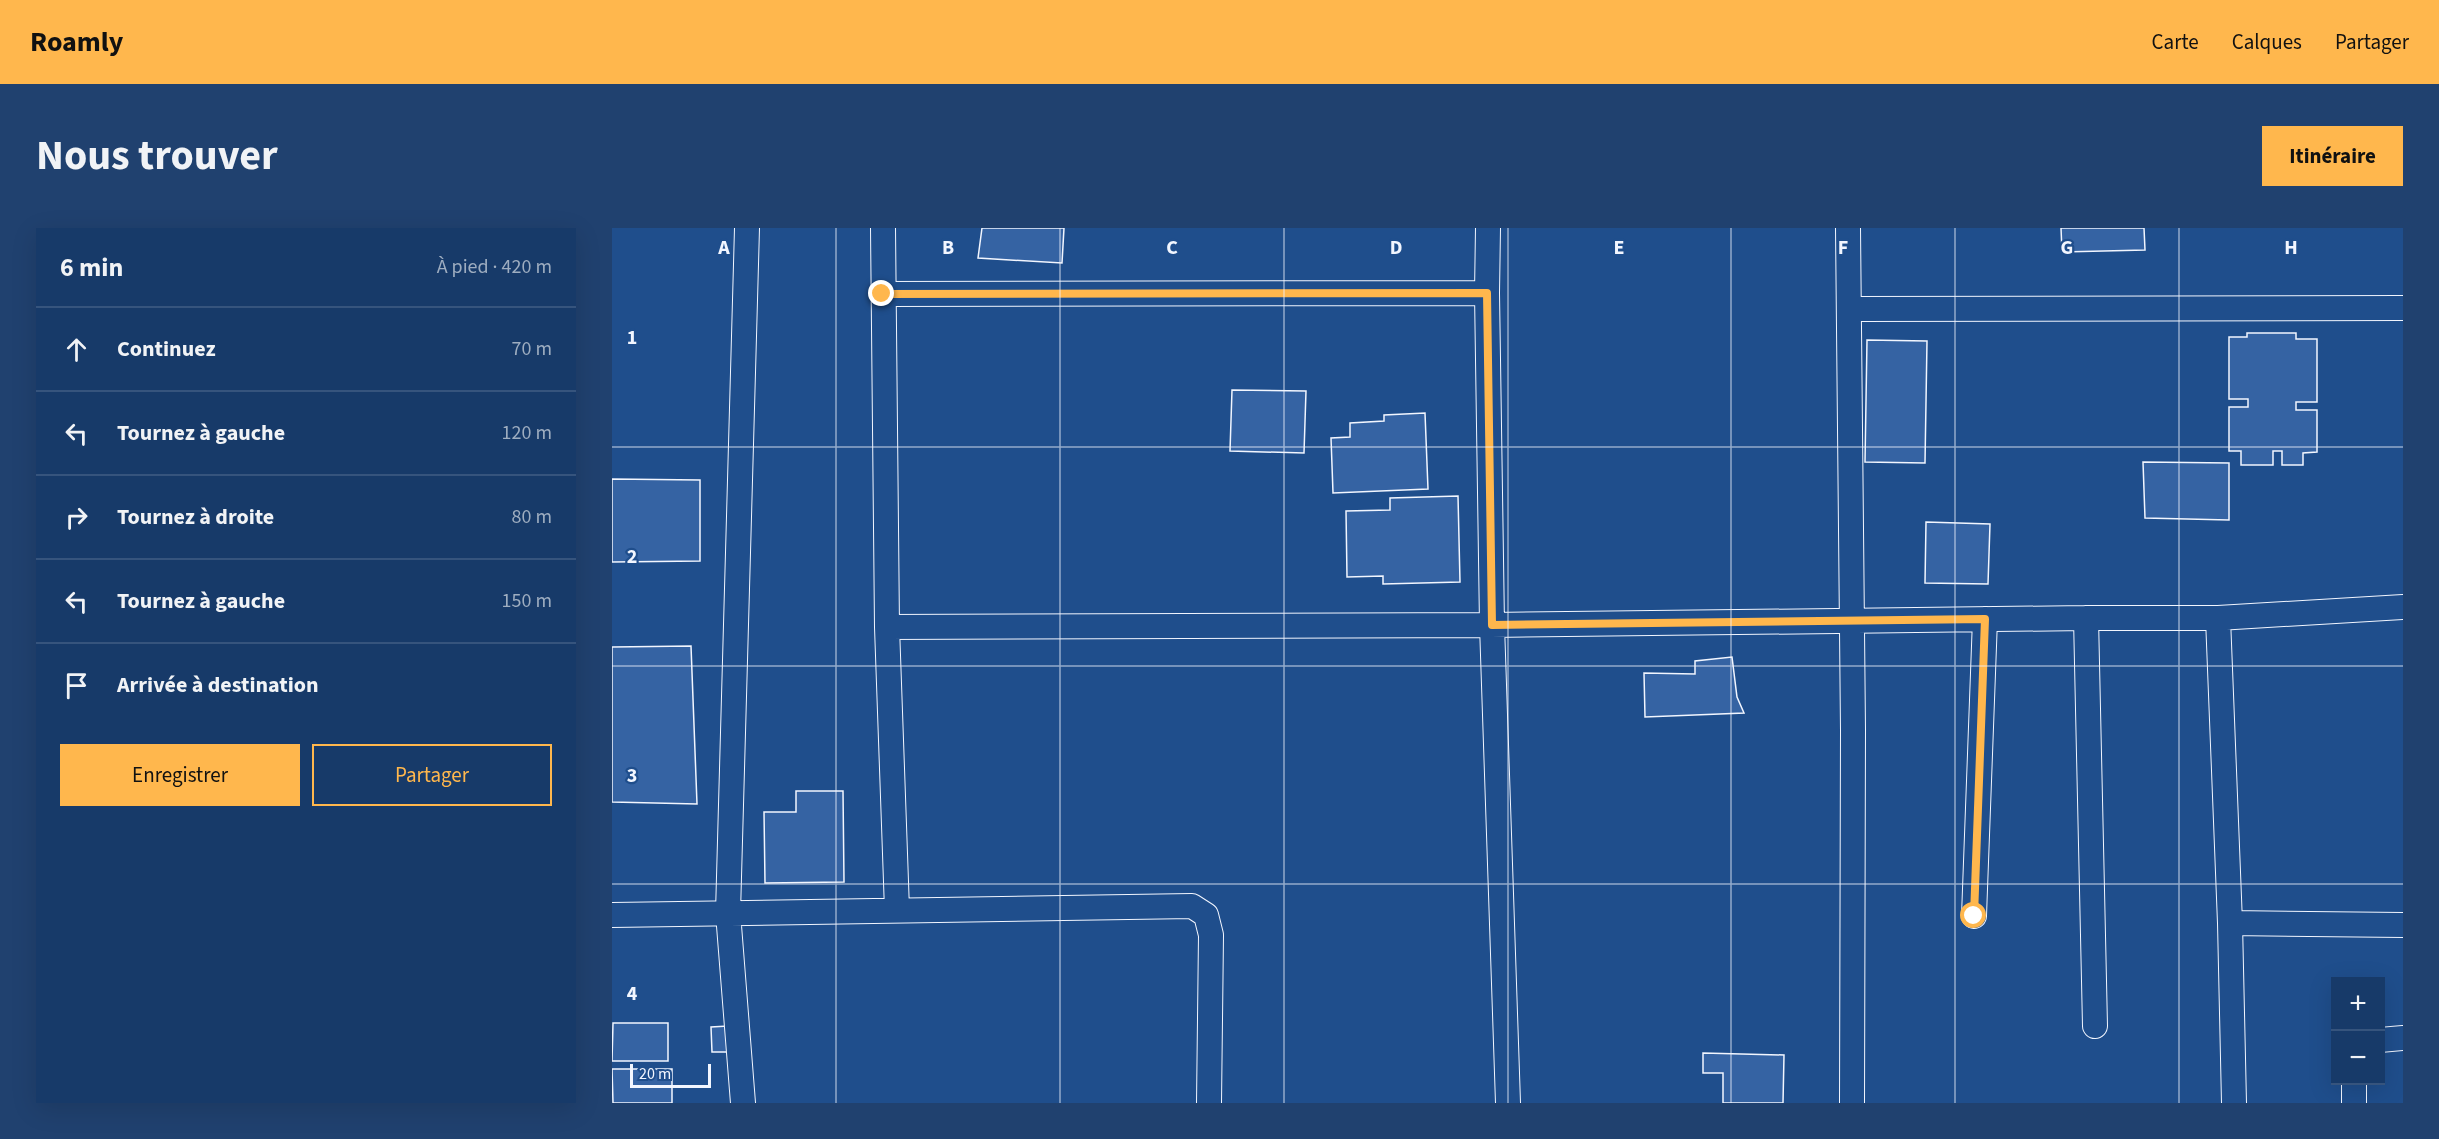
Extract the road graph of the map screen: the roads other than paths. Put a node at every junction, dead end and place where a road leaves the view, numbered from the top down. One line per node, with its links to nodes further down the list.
1 (747, 228): 17 (street)
2 (883, 228): 6 (street)
3 (1488, 228): 5 (street)
4 (1848, 228): 8 (street)
5 (1487, 293): 6 (street); 14 (street)
6 (882, 294): 15 (street)
7 (2403, 308): 8 (street)
8 (1850, 309): 13 (street)
9 (2403, 607): 11 (street)
10 (2086, 618): 11 (street); 12 (street); 22 (street)
11 (2218, 618): 20 (street)
12 (1985, 619): 13 (street); 19 (street)
13 (1852, 620): 14 (street); 29 (street)
14 (1492, 625): 15 (street); 28 (street)
15 (887, 627): 16 (street)
16 (897, 910): 17 (street); 27 (street)
17 (728, 913): 18 (street); 26 (street)
18 (612, 915)
19 (1974, 916)
20 (2230, 923): 21 (street); 30 (street)
21 (2403, 925)
22 (2095, 1026)
23 (2403, 1038): 24 (street)
24 (2385, 1040)
25 (2354, 1085): 31 (street)
26 (743, 1103)
27 (1209, 1103)
28 (1508, 1103)
29 (1852, 1103)
30 (2234, 1103)
31 (2354, 1103)

